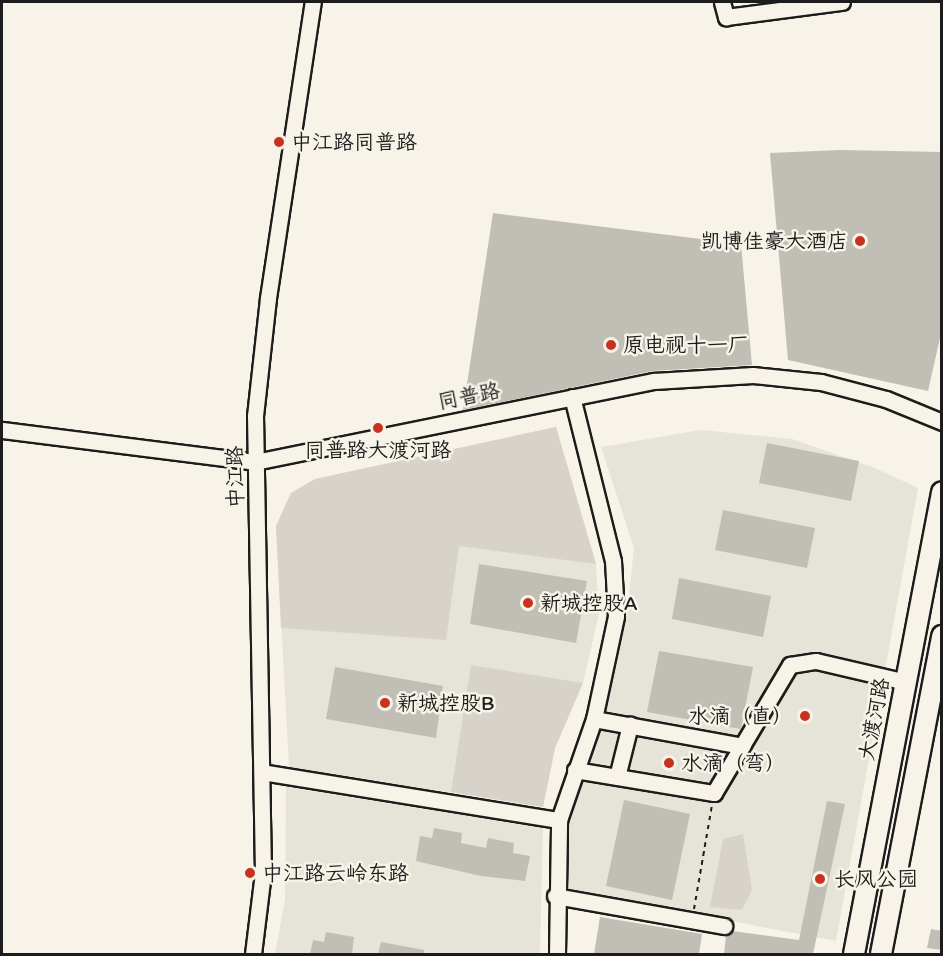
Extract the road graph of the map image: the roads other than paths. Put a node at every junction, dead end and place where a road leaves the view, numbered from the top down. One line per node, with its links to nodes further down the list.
1 (313, 2): 7 (street, 中江路)
2 (722, 2): 3 (street)
3 (842, 2)
4 (572, 397): 5 (street, 同普路); 7 (street, 同普路); 11 (street)
5 (942, 422)
6 (2, 430): 7 (street, 同普路)
7 (255, 462): 15 (street, 中江路)
8 (942, 492): 10 (main road, 大渡河路)
9 (942, 636): 23 (main road)
10 (906, 682): 13 (street); 22 (main road, 大渡河路)
11 (594, 719): 12 (street); 14 (street)
12 (630, 725): 13 (street); 16 (street)
13 (743, 746): 16 (street)
14 (575, 770): 16 (street); 17 (street)
15 (262, 772): 17 (street); 20 (street, 中江路)
16 (617, 777)
17 (559, 820): 18 (street)
18 (555, 896): 19 (street); 21 (street)
19 (724, 926)
20 (253, 954)
21 (557, 954)
22 (854, 954)
23 (881, 954)

